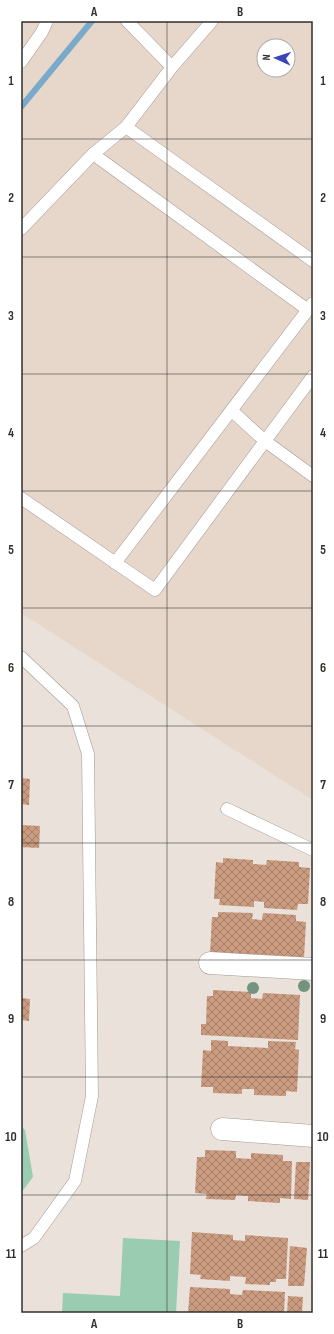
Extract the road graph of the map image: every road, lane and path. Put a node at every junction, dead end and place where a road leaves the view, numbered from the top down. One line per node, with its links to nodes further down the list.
1 (47, 21): 4 (lane)
2 (127, 21): 6 (lane)
3 (212, 21): 6 (lane)
4 (40, 27): 5 (lane)
5 (21, 62)
6 (172, 67): 7 (lane)
7 (126, 127): 8 (lane); 10 (lane)
8 (93, 154): 9 (lane); 11 (lane)
9 (21, 228)
10 (313, 261)
11 (310, 307): 13 (lane)
12 (313, 376): 14 (lane)
13 (232, 410): 14 (lane); 17 (lane)
14 (265, 441): 15 (lane); 17 (lane)
15 (313, 476)
16 (21, 498): 17 (lane)
17 (115, 563)
18 (21, 657): 25 (lane)
19 (227, 809): 20 (lane)
20 (313, 850)
21 (210, 963): 22 (street)
22 (313, 969)
23 (222, 1129): 24 (street)
24 (313, 1136)
25 (21, 1246)

